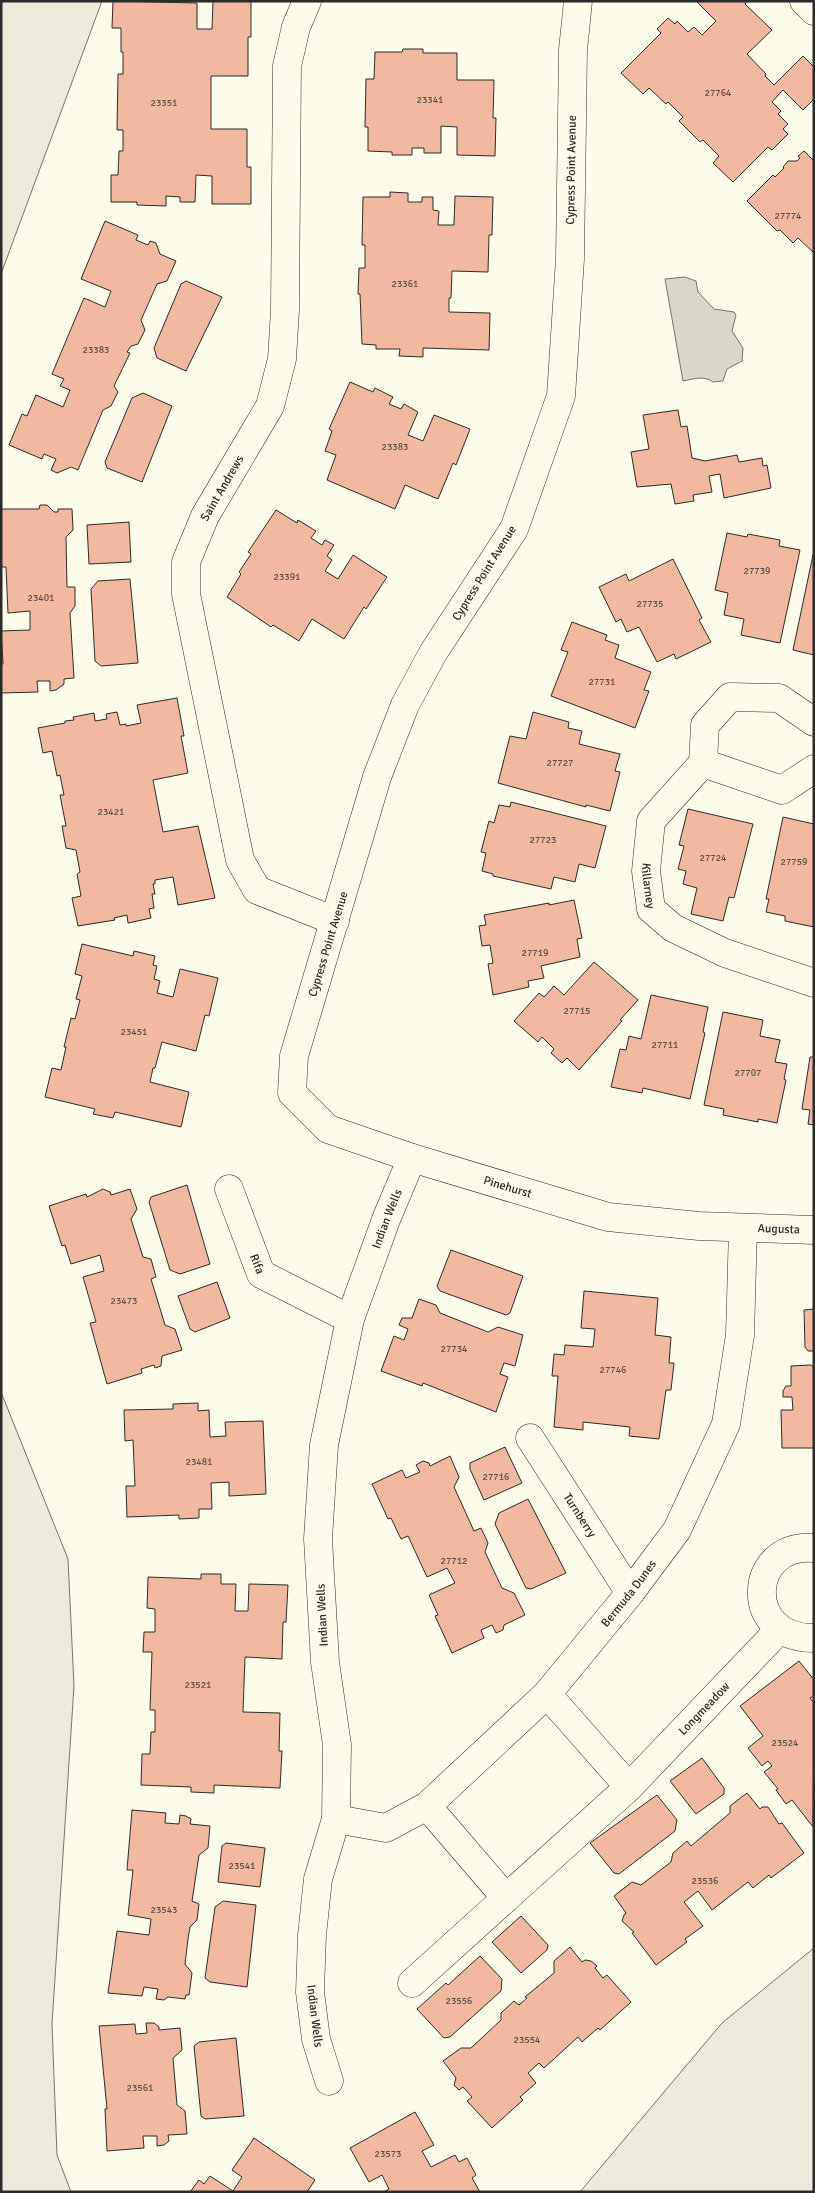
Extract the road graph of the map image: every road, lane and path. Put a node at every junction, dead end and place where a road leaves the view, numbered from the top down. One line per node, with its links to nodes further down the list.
1 (307, 1): 8 (street, Saint Andrews)
2 (578, 1): 8 (street, Cypress Point Avenue)
3 (804, 1): 4 (street)
4 (814, 11)
5 (814, 722): 6 (street)
6 (703, 763): 7 (street); 9 (street, Killarney)
7 (814, 769)
8 (335, 921): 10 (street, Cypress Point Avenue)
9 (814, 983)
10 (292, 1093): 11 (street, Pinehurst)
11 (412, 1158): 13 (street, Pinehurst); 15 (street, Indian Wells)
12 (229, 1189): 15 (street, Rifa)
13 (743, 1229): 14 (street, Augusta); 18 (street, Bermuda Dunes)
14 (814, 1230)
15 (350, 1319): 24 (street, Indian Wells)
16 (530, 1438): 18 (street, Turnberry)
17 (814, 1548): 19 (street)
18 (630, 1593): 21 (street, Bermuda Dunes)
19 (779, 1630): 20 (street); 22 (street, Longmeadow)
20 (814, 1638)
21 (547, 1694): 22 (street); 23 (street, Bermuda Dunes)
22 (629, 1787): 25 (street, Longmeadow)
23 (427, 1806): 24 (street, Bermuda Dunes); 25 (street)
24 (336, 1819): 27 (street, Indian Wells)
25 (506, 1898): 26 (street, Longmeadow)
26 (412, 1983)
27 (329, 2081)

